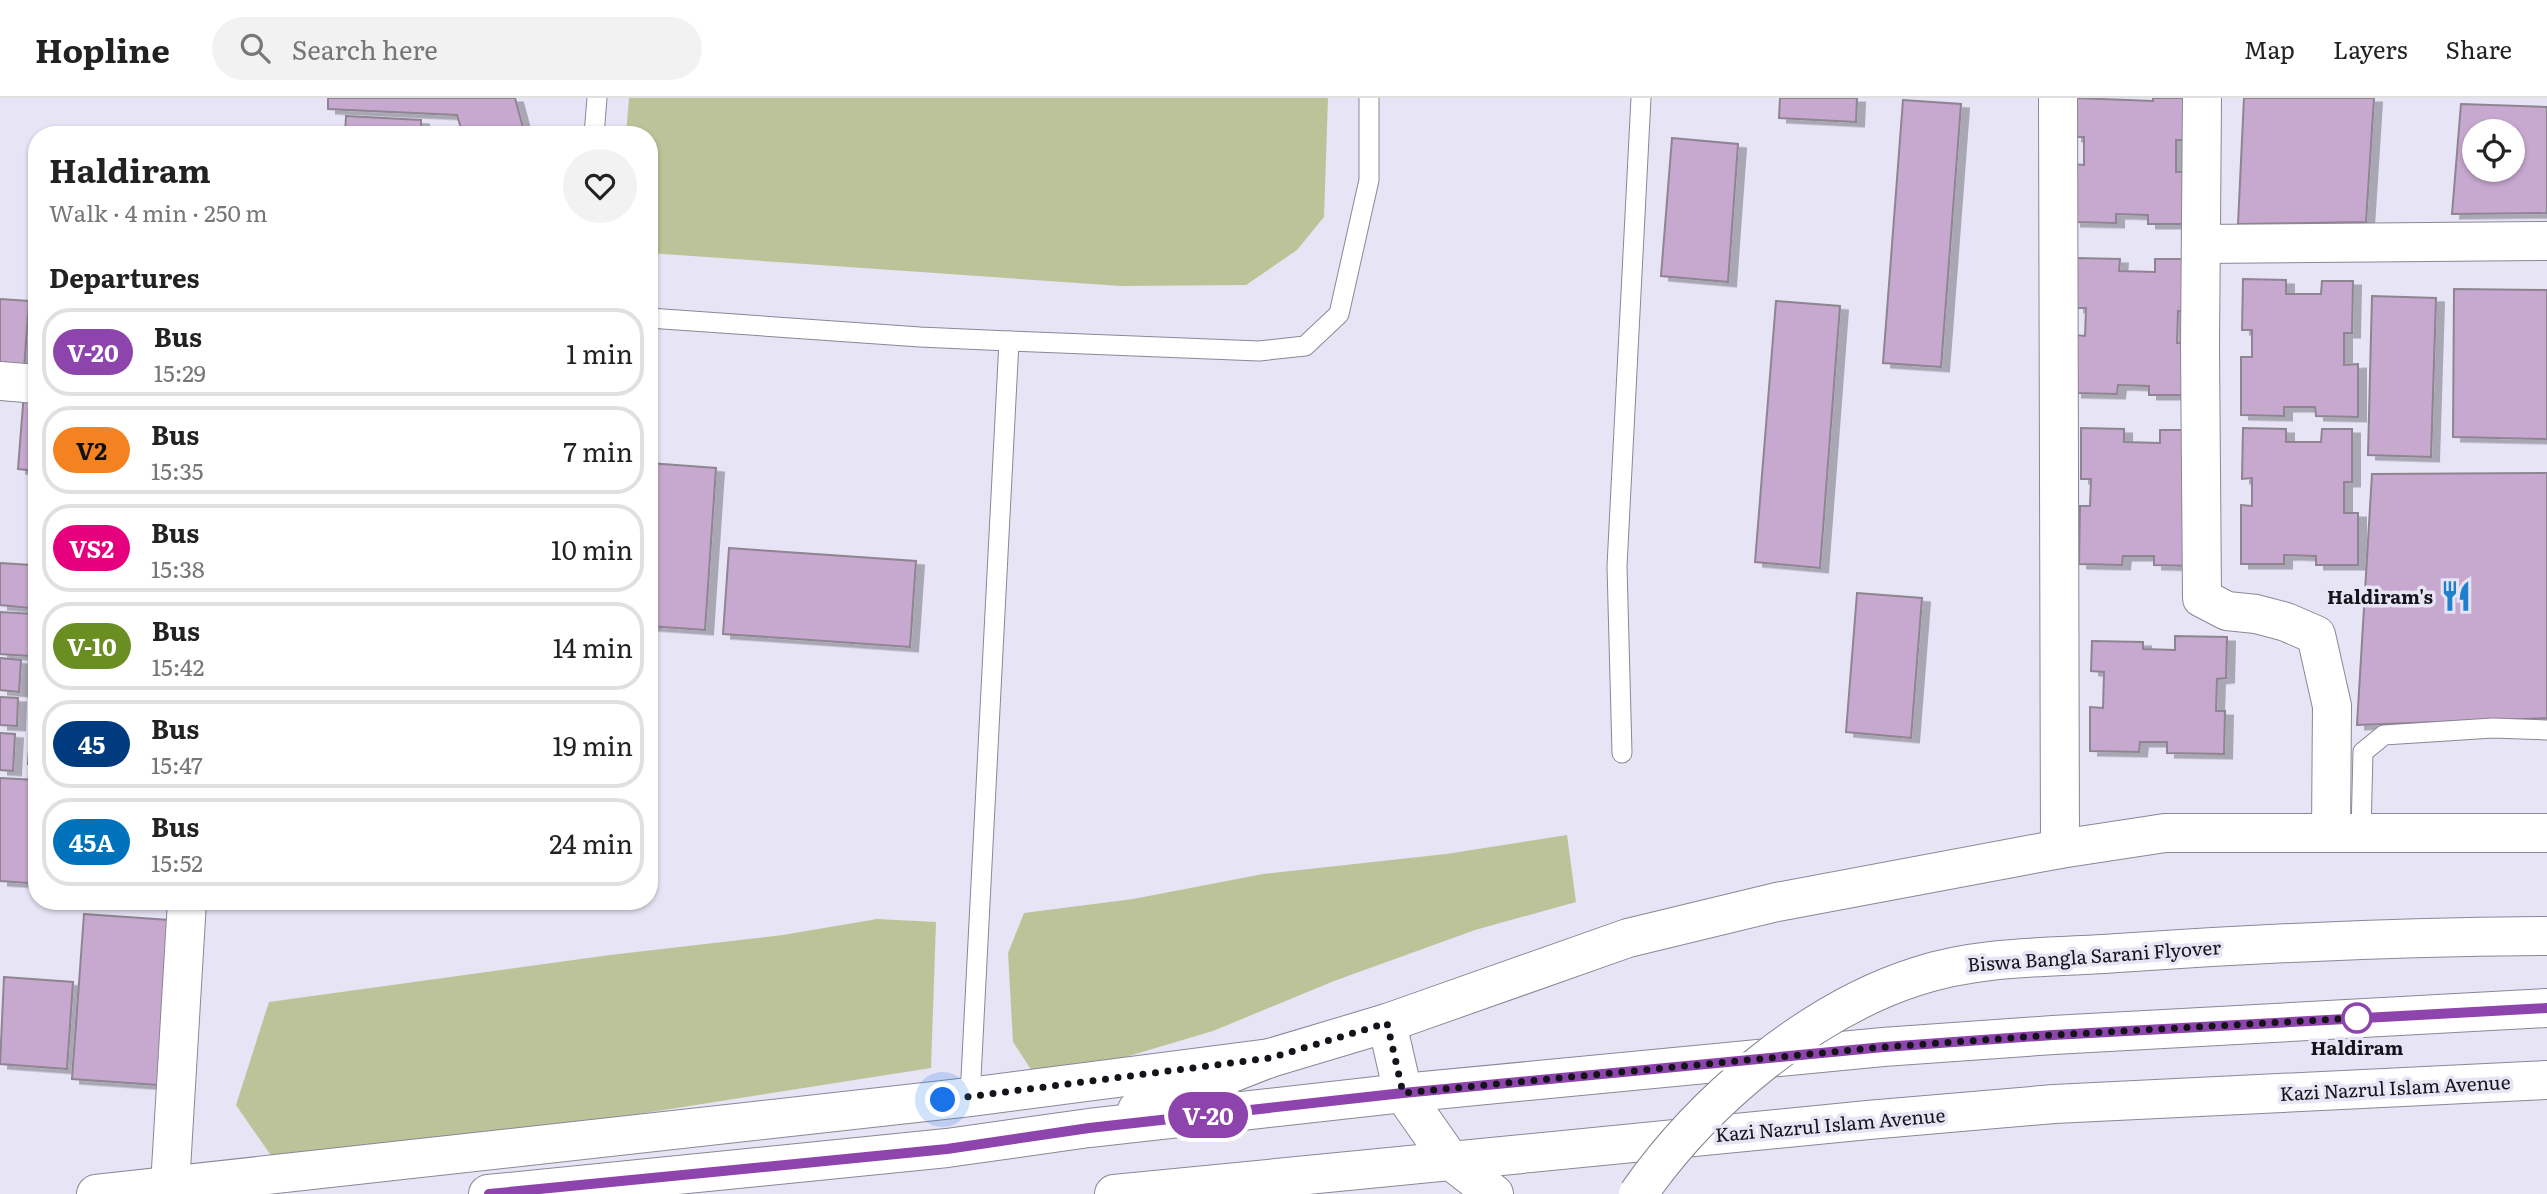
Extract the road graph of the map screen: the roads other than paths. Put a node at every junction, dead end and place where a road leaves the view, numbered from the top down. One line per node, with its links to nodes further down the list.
1 (597, 98): 6 (lane)
2 (1369, 98): 10 (lane)
3 (1641, 98): 14 (lane)
4 (2058, 98): 17 (street)
5 (2202, 98): 8 (street)
6 (595, 126)
7 (2547, 241): 8 (street)
8 (2202, 244): 15 (street)
9 (658, 319): 10 (lane)
10 (1009, 341): 25 (lane)
11 (0, 381): 12 (street)
12 (28, 383)
13 (2547, 730): 15 (lane)
14 (1622, 752)
15 (2346, 833): 16 (street); 17 (street)
16 (2547, 833)
17 (2060, 849): 21 (street)
18 (186, 910): 28 (street)
19 (2547, 936): 34 (street, Biswa Bangla Sarani Flyover, bridge)
20 (2547, 1008): 24 (street)
21 (1387, 1023): 22 (street); 24 (street)
22 (1270, 1058): 25 (street); 26 (street)
23 (2547, 1080): 27 (street, Kazi Nazrul Islam Avenue)
24 (1403, 1093): 26 (street); 27 (street)
25 (970, 1097): 28 (street)
26 (1089, 1128): 30 (street)
27 (1450, 1160): 32 (street, Kazi Nazrul Islam Avenue); 33 (street)
28 (170, 1186): 29 (street)
29 (96, 1194)
30 (488, 1194)
31 (1114, 1194): 32 (street, Kazi Nazrul Islam Avenue)
32 (1123, 1194)
33 (1494, 1194)
34 (1639, 1194)

